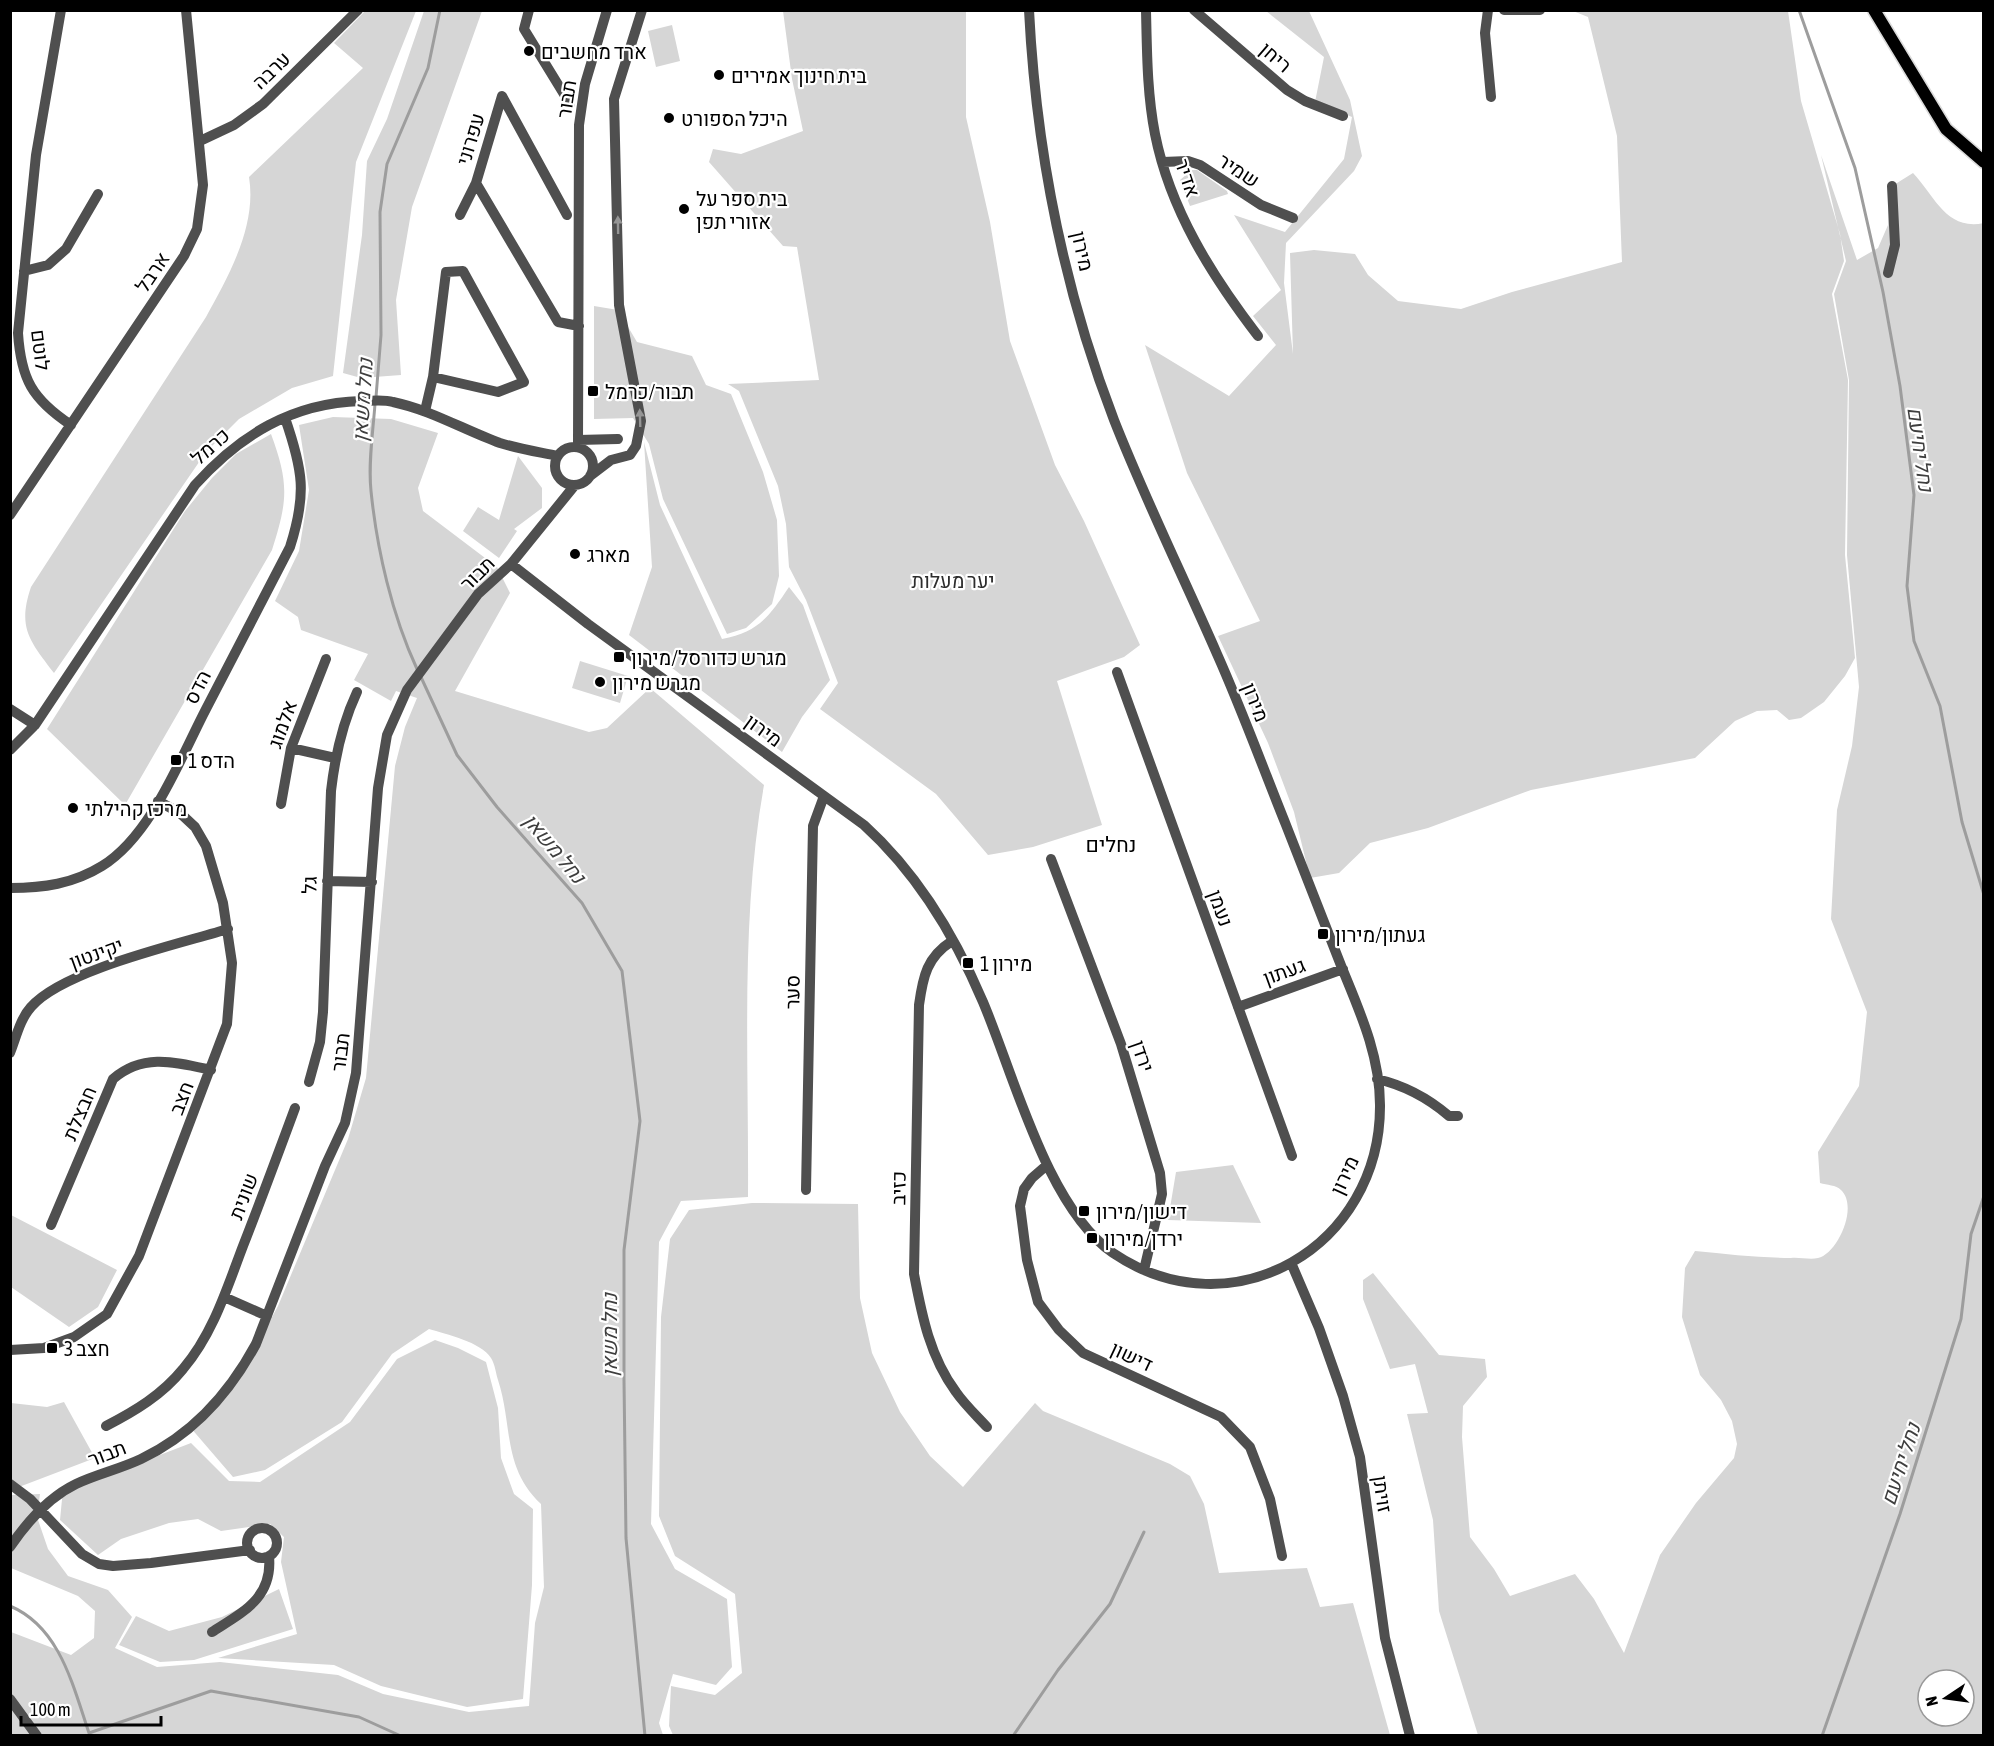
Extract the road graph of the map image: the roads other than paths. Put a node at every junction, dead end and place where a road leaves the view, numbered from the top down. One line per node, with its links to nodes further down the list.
1 (61, 10): 26 (street, לוטם)
2 (186, 10): 17 (street, ארבל)
3 (358, 10): 17 (street, ערבה)
4 (529, 10): 15 (street)
5 (642, 10): 38 (street, one-way to 5)
6 (1029, 10): 60 (street, מירון)
7 (1146, 10): 18 (street, אדיר)
8 (1194, 10): 16 (street, ריחן)
9 (1488, 10): 14 (street)
10 (1504, 10): 11 (street)
11 (1540, 10)
12 (1874, 10): 19 (main road)
13 (604, 13): 28 (street, תבור)
14 (1491, 97)
15 (570, 104)
16 (1343, 116)
17 (200, 141): 33 (street, ארבל)
18 (1162, 162): 25 (street, שמיר); 29 (street, אדיר)
19 (1983, 162)
20 (476, 183): 23 (street); 24 (street, עפרוני); 28 (street, עפרוני)
21 (1892, 186): 27 (street)
22 (98, 194): 26 (street)
23 (460, 215)
24 (567, 215)
25 (1293, 218)
26 (24, 271): 33 (street, לוטם)
27 (1888, 273)
28 (579, 326): 35 (street, תבור)
29 (1258, 336)
30 (433, 377): 30 (street); 31 (street)
31 (425, 411): 32 (street, כרמל); 37 (street, כרמל)
32 (285, 418): 47 (street, כרמל); 52 (street, הדס)
33 (71, 425): 41 (street, ארבל)
34 (618, 439): 35 (street)
35 (578, 444): 36 (street); 37 (street)
36 (588, 453): 38 (street); 39 (street)
37 (558, 456): 40 (street)
38 (611, 460): 39 (street)
39 (590, 476): 40 (street)
40 (575, 485): 42 (street, תבור)
41 (10, 515)
42 (511, 564): 51 (street, מירון); 56 (street, תבור)
43 (326, 659): 48 (street, אלמוג)
44 (1117, 672): 61 (street, נעמן)
45 (357, 692): 50 (street, גל)
46 (10, 709): 47 (street)
47 (35, 725): 49 (street, כרמל)
48 (291, 748): 50 (street); 53 (street, אלמוג)
49 (10, 750)
50 (335, 758): 55 (street, גל)
51 (824, 796): 59 (street, מירון); 70 (street, סער)
52 (158, 801): 57 (street, הדס); 58 (street, חצב)
53 (281, 804)
54 (1051, 859): 73 (street, ירדן)
55 (327, 881): 56 (street); 65 (street, גל)
56 (372, 882): 75 (street, תבור)
57 (10, 888)
58 (228, 929): 62 (street, יקינטון); 63 (street, חצב)
59 (952, 940): 69 (street, מירון); 78 (street, כזיב)
60 (1343, 969): 61 (street, געתון); 64 (street, מירון)
61 (1238, 1007): 68 (street, נעמן)
62 (10, 1053)
63 (211, 1070): 71 (street, חבצלת); 76 (street, חצב)
64 (1377, 1079): 67 (street); 72 (street, מירון)
65 (309, 1082)
66 (295, 1108): 74 (street, שונית)
67 (1458, 1116)
68 (1292, 1156)
69 (1047, 1165): 73 (street, מירון); 84 (street, דישון)
70 (806, 1190)
71 (51, 1225)
72 (1292, 1265): 73 (street, מירון); 88 (street, זויתן)
73 (1144, 1270)
74 (224, 1297): 75 (street); 77 (street, שונית)
75 (267, 1316): 80 (street, תבור)
76 (10, 1350)
77 (106, 1426)
78 (987, 1427)
79 (10, 1484): 80 (street)
80 (40, 1511): 81 (street, תבור); 82 (street)
81 (10, 1547)
82 (250, 1550): 83 (street); 83 (street)
83 (269, 1556): 85 (street)
84 (1282, 1556)
85 (212, 1632)
86 (10, 1699): 87 (street)
87 (37, 1736)
88 (1410, 1736)

